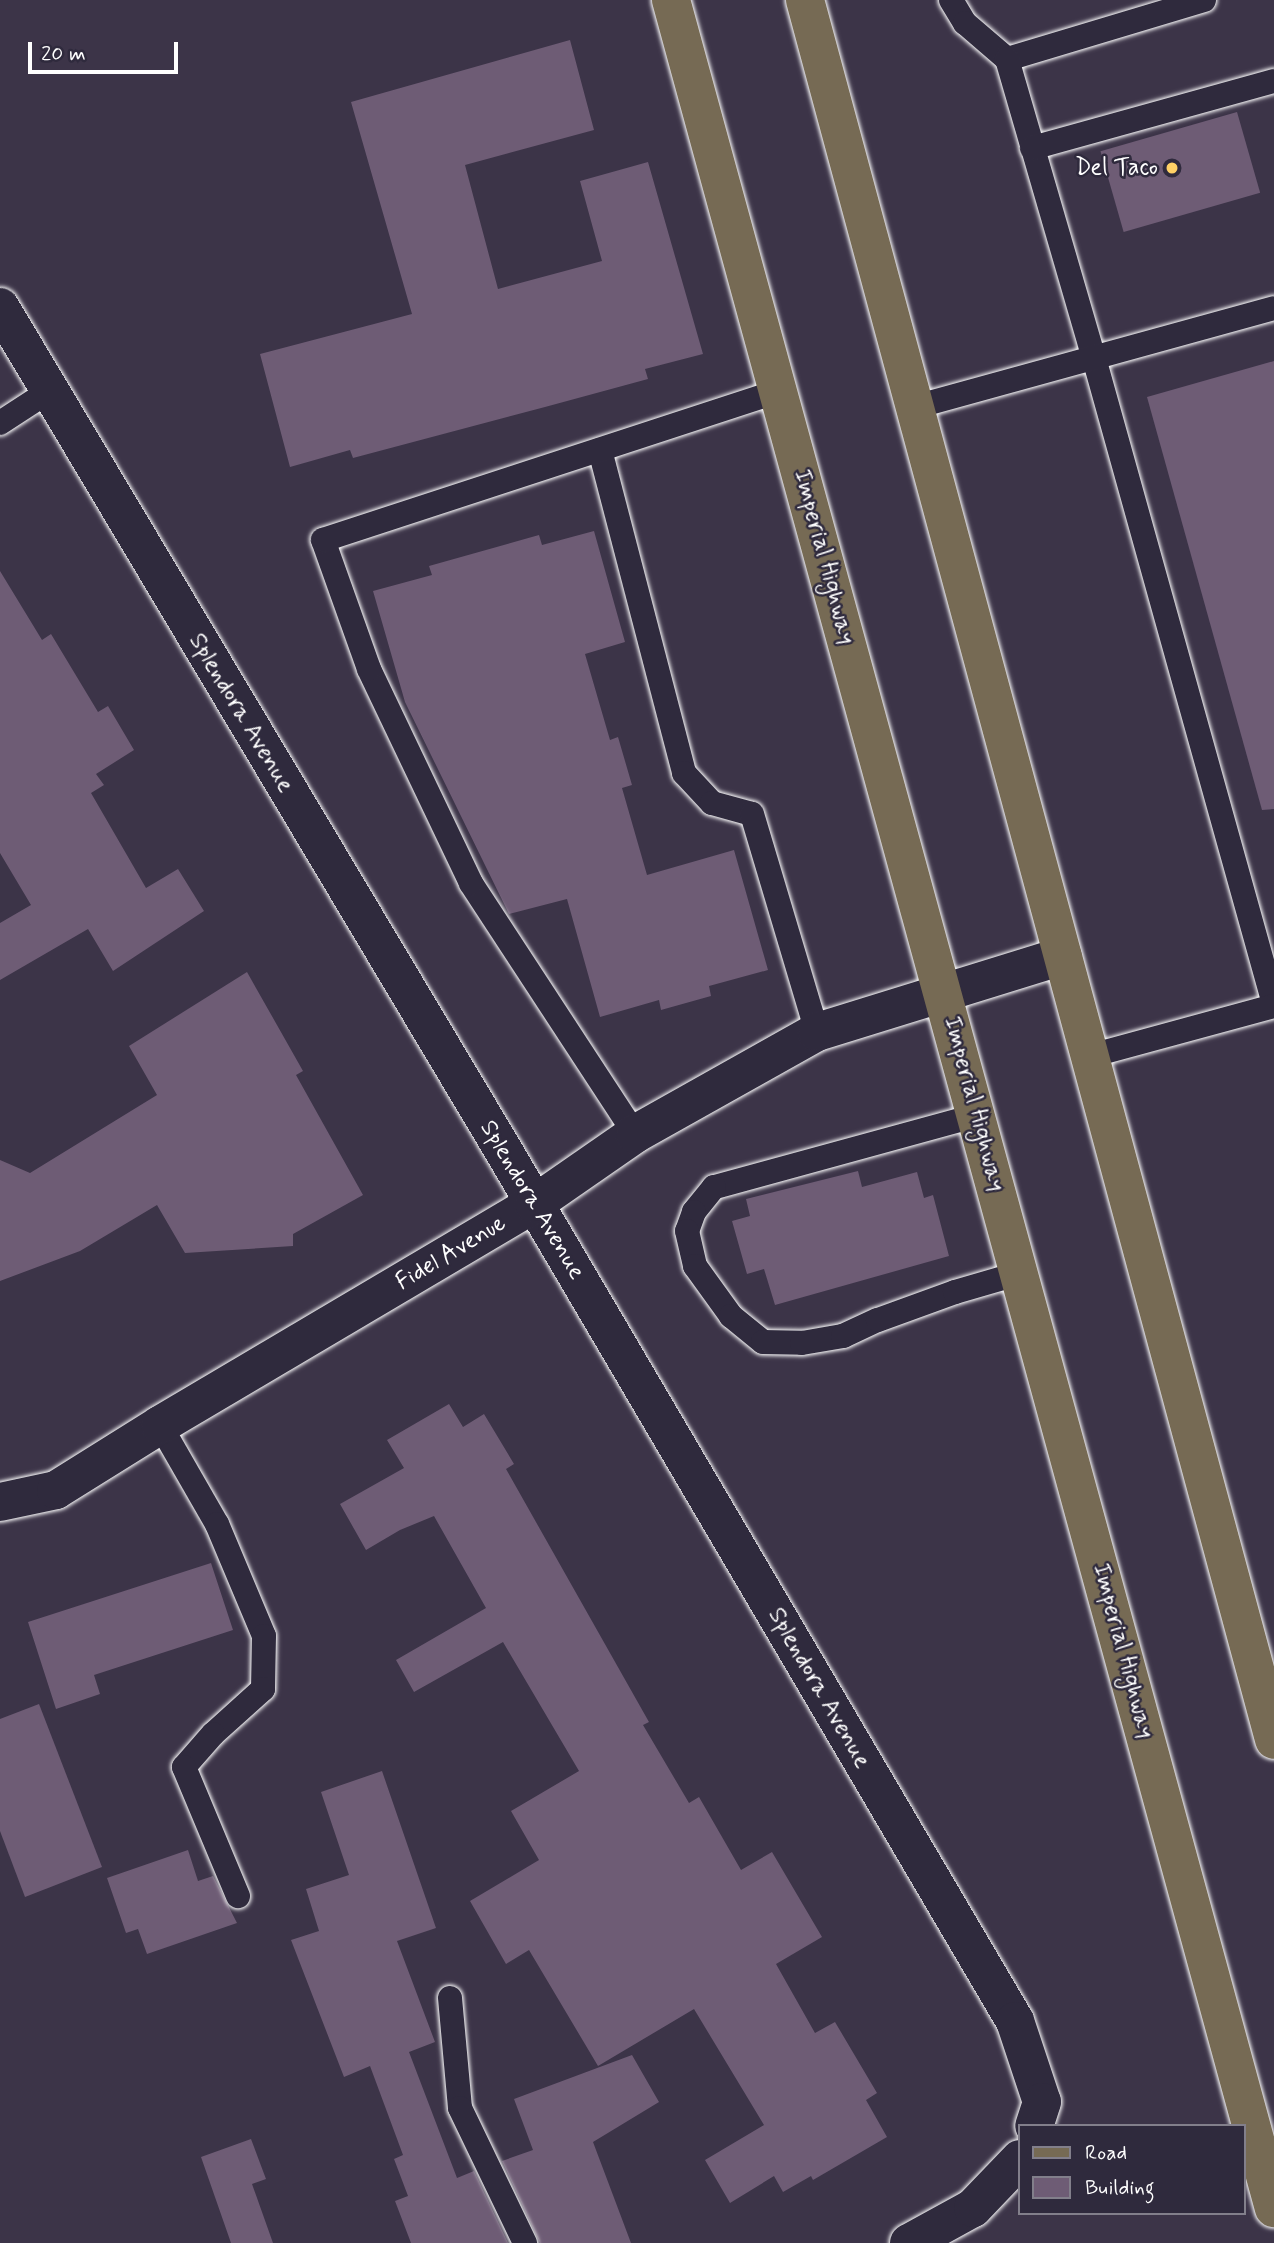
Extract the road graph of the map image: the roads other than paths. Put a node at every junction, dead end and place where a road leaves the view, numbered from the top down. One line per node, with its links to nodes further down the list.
1 (671, 0): 12 (main road, Imperial Highway)
2 (805, 0): 13 (main road)
3 (951, 0): 5 (lane)
4 (1204, 0): 5 (lane)
5 (1007, 59): 7 (lane)
6 (1274, 81): 7 (lane)
7 (1032, 148): 10 (lane)
8 (0, 307): 11 (street, Splendora Avenue)
9 (1274, 308): 10 (lane)
10 (1094, 358): 13 (lane); 18 (lane)
11 (48, 391): 14 (lane); 23 (street, Splendora Avenue)
12 (779, 391): 15 (lane); 17 (main road, Imperial Highway)
13 (915, 407): 16 (main road)
14 (0, 423)
15 (600, 450): 19 (lane); 22 (lane)
16 (1063, 956): 17 (street, Fidel Avenue); 20 (main road)
17 (944, 991): 19 (street, Fidel Avenue); 21 (main road, Imperial Highway)
18 (1274, 1005): 20 (lane)
19 (817, 1032): 22 (street, Fidel Avenue)
20 (1090, 1056): 27 (main road)
21 (978, 1115): 24 (main road, Imperial Highway); 24 (lane)
22 (635, 1134): 23 (street, Fidel Avenue)
23 (534, 1204): 25 (street, Fidel Avenue); 30 (street, Splendora Avenue)
24 (1020, 1273): 32 (main road, Imperial Highway)
25 (160, 1424): 26 (street, Fidel Avenue); 28 (lane)
26 (0, 1502)
27 (1274, 1740)
28 (238, 1896)
29 (450, 1998): 33 (lane)
30 (1038, 2114)
31 (1018, 2161): 34 (street)
32 (1274, 2208)
33 (525, 2243)
34 (909, 2243)

